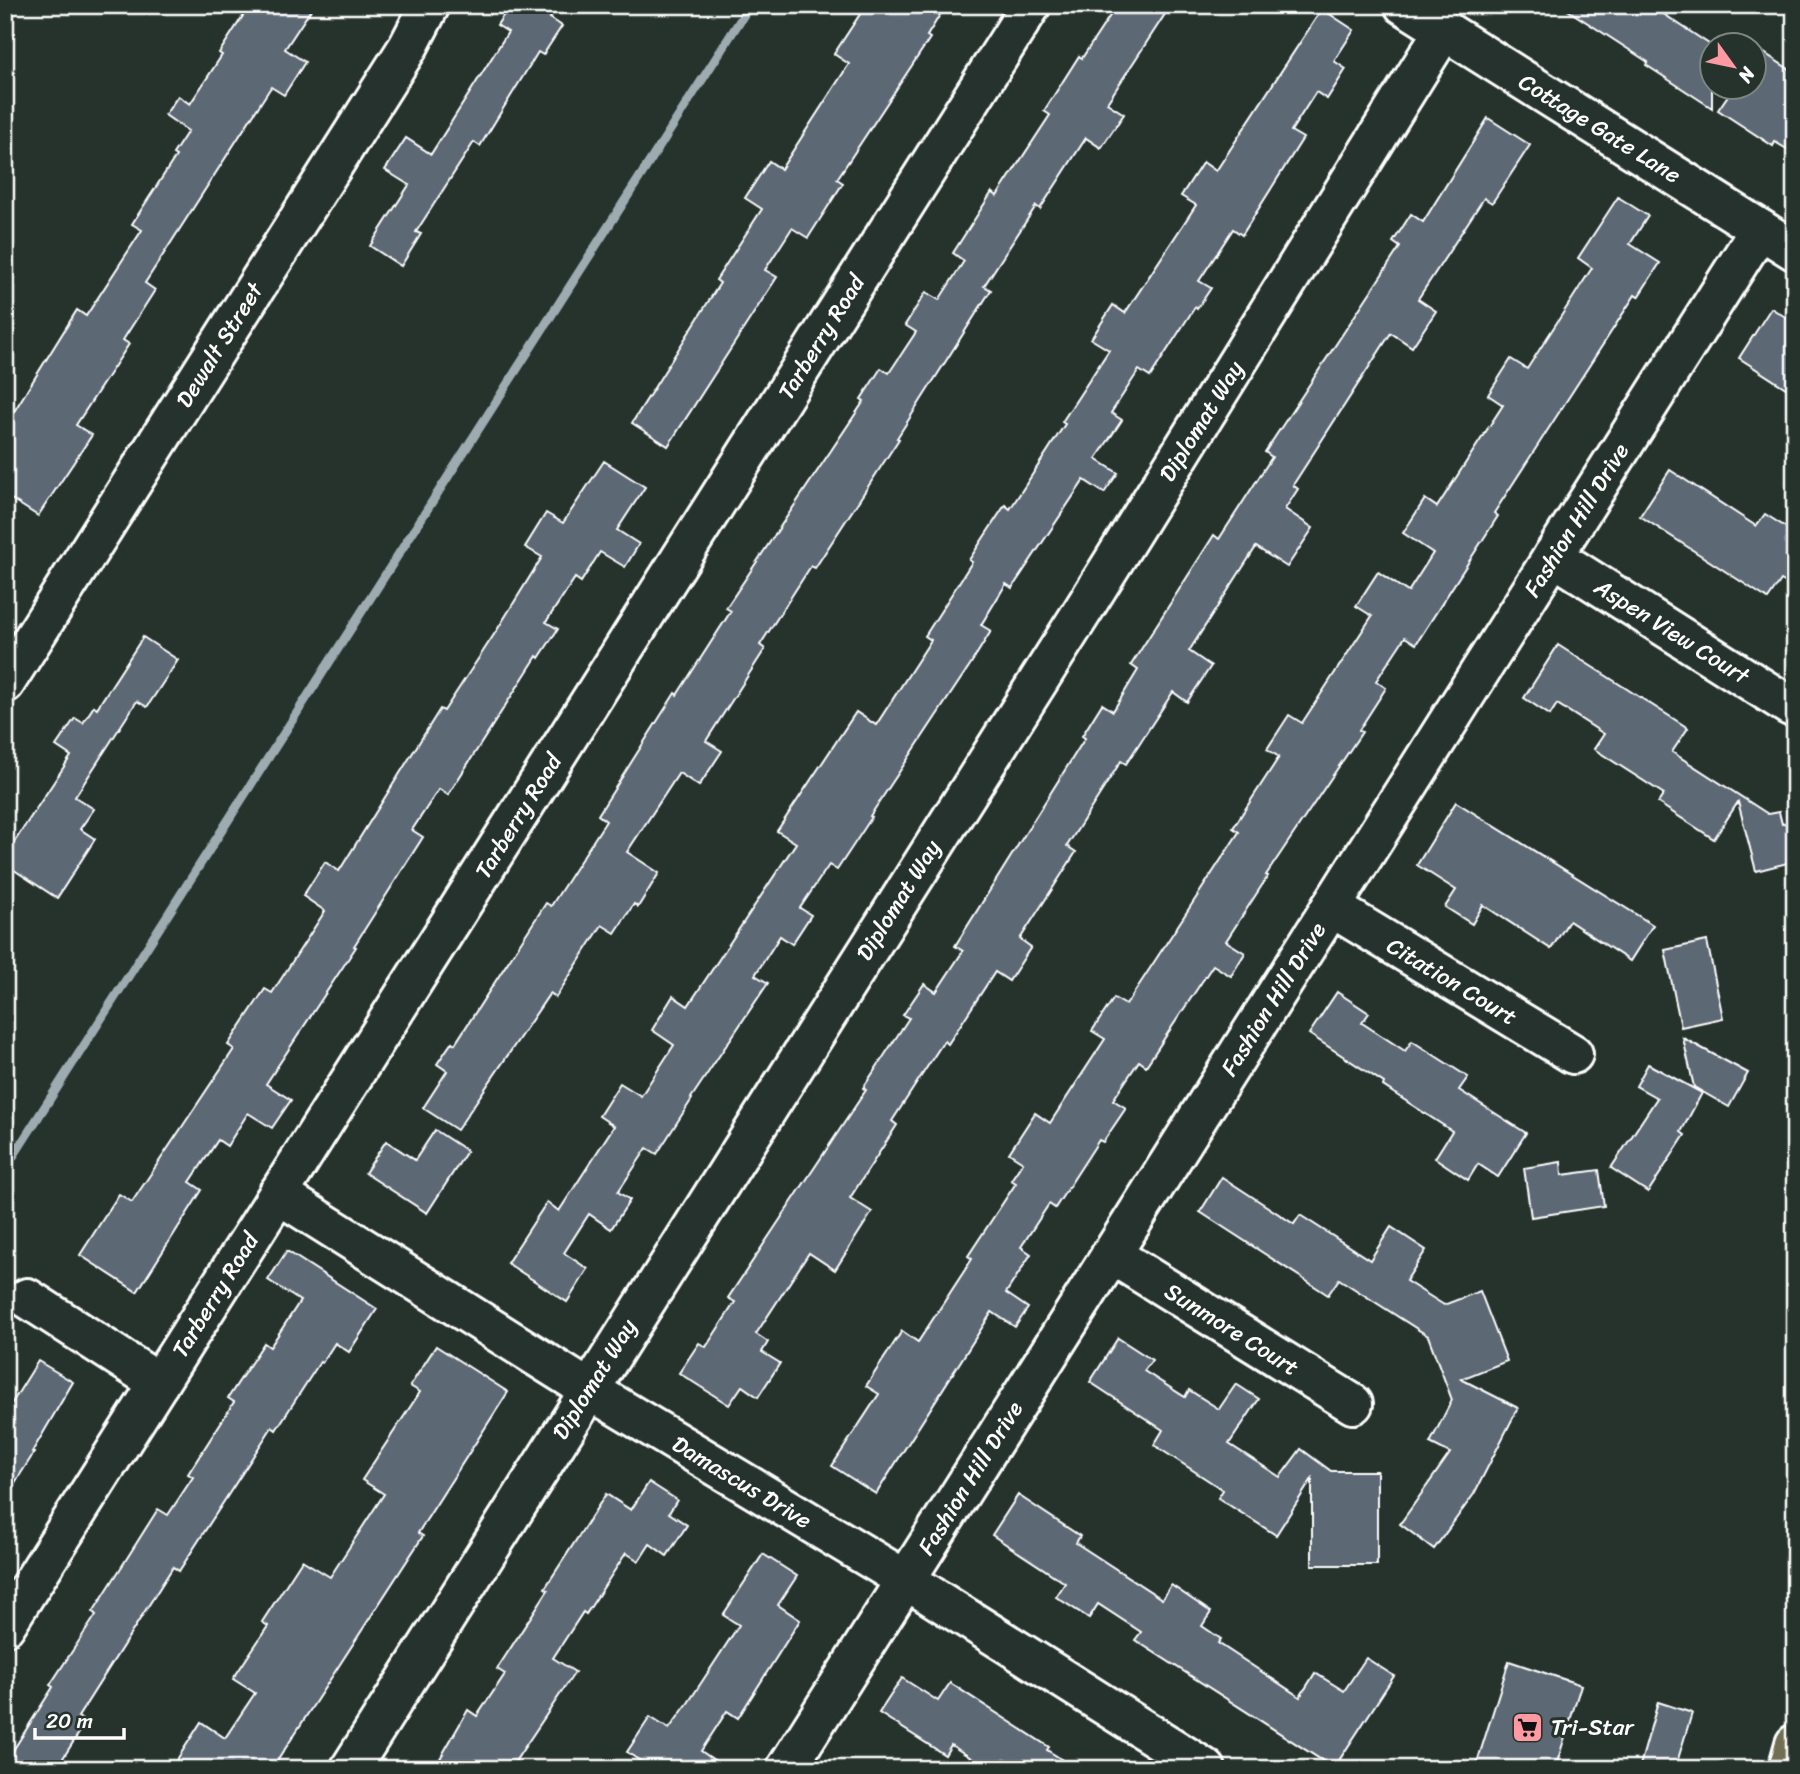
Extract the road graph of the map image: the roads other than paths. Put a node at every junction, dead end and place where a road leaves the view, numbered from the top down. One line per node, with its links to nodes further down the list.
1 (430, 5): 8 (street, Dewalt Street)
2 (1031, 5): 12 (street, Tarberry Road)
3 (1404, 5): 4 (street, Cottage Gate Lane)
4 (1444, 30): 5 (street, Cottage Gate Lane); 16 (street, Diplomat Way)
5 (1760, 229): 6 (street, Cottage Gate Lane); 7 (street, Fashion Hill Drive)
6 (1795, 251)
7 (1553, 556): 9 (street, Aspen View Court); 10 (street, Fashion Hill Drive)
8 (5, 683)
9 (1790, 706)
10 (1331, 907): 11 (street, Citation Court); 13 (street, Fashion Hill Drive)
11 (1573, 1054)
12 (278, 1194): 15 (street, Tarberry Road); 16 (street, Damascus Drive)
13 (1111, 1254): 17 (street, Sunmore Court); 18 (street, Fashion Hill Drive)
14 (27, 1298): 15 (street)
15 (159, 1382): 19 (street, Tarberry Road)
16 (588, 1389): 18 (street, Damascus Drive); 21 (street, Diplomat Way)
17 (1353, 1404)
18 (905, 1580): 22 (street, Fashion Hill Drive); 23 (street, Damascus Drive)
19 (5, 1626)
20 (1795, 1744): 24 (main road)
21 (349, 1769)
22 (786, 1769)
23 (1206, 1769)
24 (1788, 1769)

